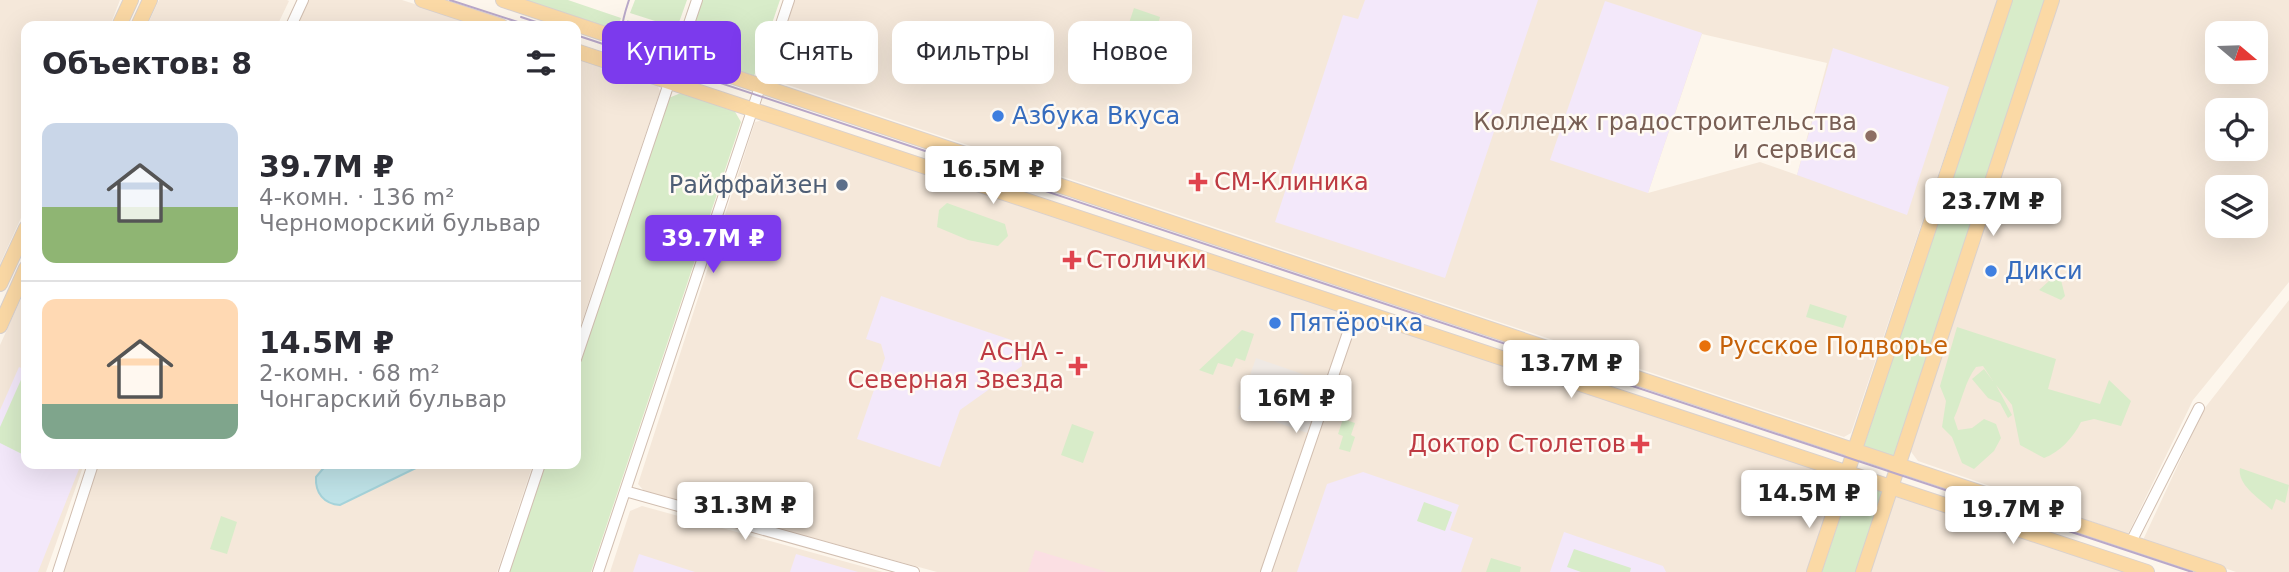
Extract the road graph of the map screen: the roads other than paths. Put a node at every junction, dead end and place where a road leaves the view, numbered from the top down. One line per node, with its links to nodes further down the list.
1 (152, 0): 9 (main road)
2 (303, 0): 10 (street)
3 (422, 0): 11 (main road)
4 (503, 0): 12 (main road)
5 (697, 0): 13 (street)
6 (789, 0): 21 (street)
7 (2005, 0): 32 (main road)
8 (2052, 0): 33 (main road)
9 (140, 21)
10 (293, 21)
11 (486, 21)
12 (565, 21)
13 (690, 21)
14 (581, 26): 15 (main road)
15 (602, 33)
16 (581, 53): 17 (main road)
17 (602, 60)
18 (741, 80): 21 (main road)
19 (669, 84): 30 (street)
20 (676, 84): 22 (main road)
21 (759, 86): 22 (street); 24 (main road)
22 (751, 107): 25 (main road); 38 (street)
23 (21, 239): 27 (main road)
24 (1254, 250): 25 (main road); 32 (main road)
25 (1246, 274): 28 (main road)
26 (21, 279): 29 (main road)
27 (0, 284)
28 (1356, 309): 36 (main road); 44 (street)
29 (0, 326)
30 (581, 344)
31 (2199, 408): 39 (street)
32 (1854, 451): 33 (main road); 36 (main road)
33 (1899, 465): 37 (main road); 39 (main road)
34 (91, 469): 40 (street)
35 (538, 469): 41 (street)
36 (1847, 472): 37 (main road); 45 (main road)
37 (1892, 487): 46 (main road); 47 (main road)
38 (625, 491): 42 (street); 43 (street)
39 (2131, 542): 48 (main road)
40 (58, 572)
41 (504, 572)
42 (598, 572)
43 (914, 572)
44 (1266, 572)
45 (1814, 572)
46 (1863, 572)
47 (2147, 572)
48 (2219, 572)

